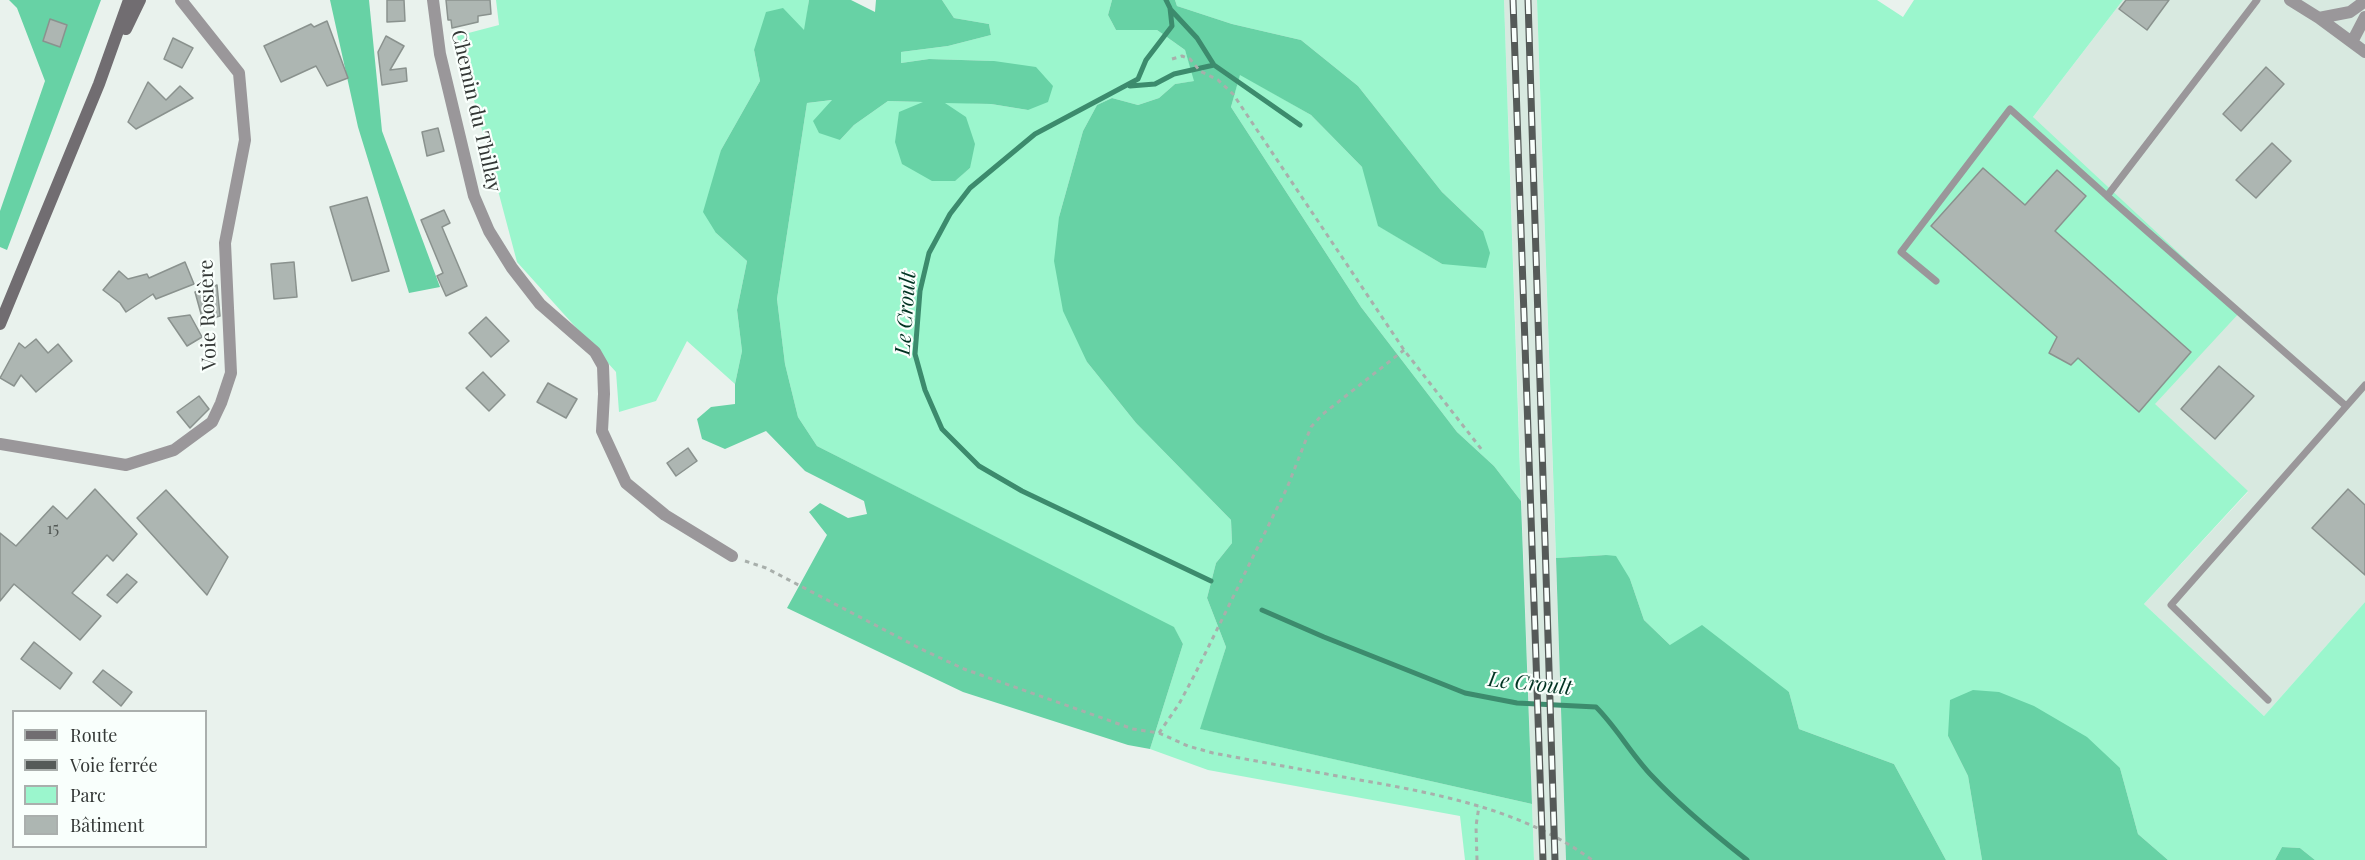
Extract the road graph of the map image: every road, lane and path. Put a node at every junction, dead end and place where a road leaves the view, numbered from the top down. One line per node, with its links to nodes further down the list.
1 (129, 0): 13 (main road)
2 (140, 0): 13 (main road)
3 (181, 0): 20 (street, Voie Rosière)
4 (433, 0): 22 (street, Chemin du Thillay)
5 (2258, 0): 14 (lane)
6 (2290, 0): 9 (street)
7 (2365, 1): 9 (street)
8 (2365, 17): 10 (street)
9 (2319, 18): 10 (street)
10 (2352, 42): 11 (street)
11 (2365, 52)
12 (1172, 59): 17 (path)
13 (99, 84): 16 (main road)
14 (2107, 196): 15 (lane); 19 (lane)
15 (1936, 281)
16 (0, 324)
17 (1404, 350): 21 (path); 24 (path)
18 (2365, 385): 19 (lane)
19 (2346, 406): 23 (lane)
20 (0, 444)
21 (1482, 450)
22 (732, 556): 24 (path)
23 (2268, 700)
24 (1159, 733): 25 (path)
25 (1479, 806): 26 (path); 27 (path)
26 (1477, 860)
27 (1592, 860)

